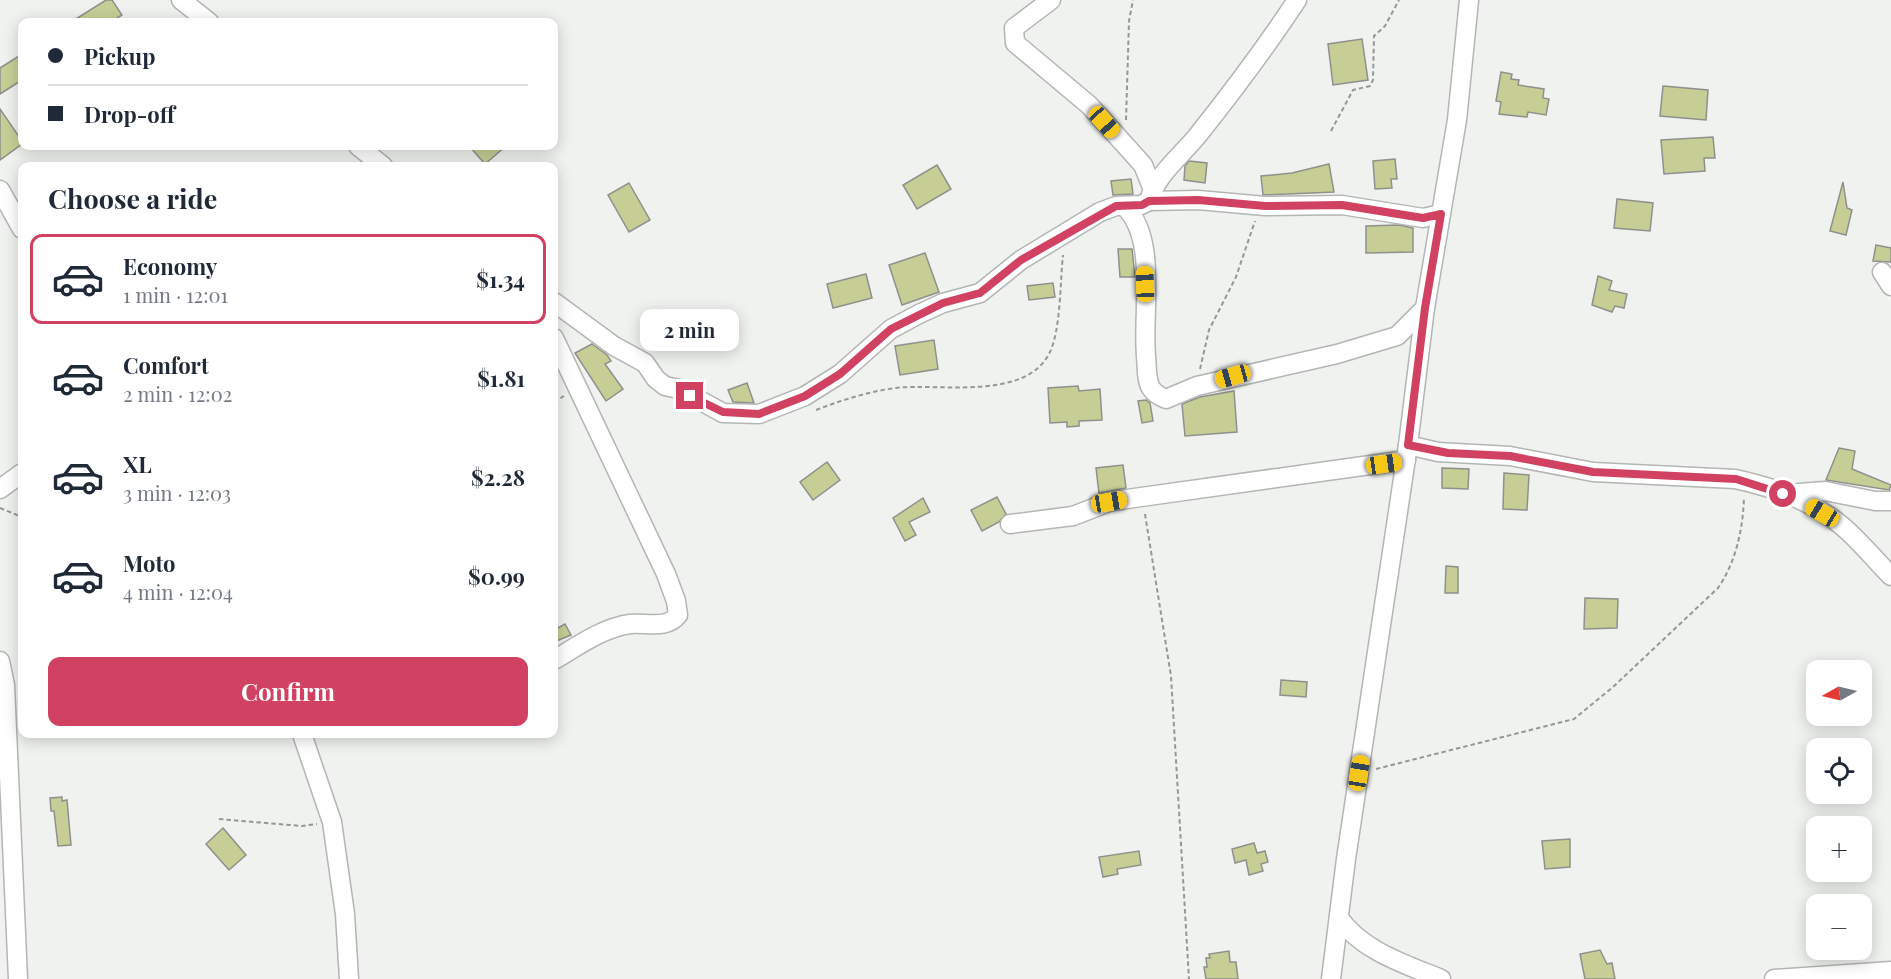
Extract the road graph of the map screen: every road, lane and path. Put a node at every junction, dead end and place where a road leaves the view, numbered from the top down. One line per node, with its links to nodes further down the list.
1 (181, 0): 7 (street)
2 (1051, 0): 9 (street)
3 (1133, 0): 9 (path)
4 (1297, 0): 13 (street)
5 (1399, 0): 8 (path)
6 (1469, 0): 16 (street)
7 (204, 18)
8 (1331, 131)
9 (1120, 140): 13 (street)
10 (363, 150): 11 (street)
11 (378, 162)
12 (0, 190): 17 (street)
13 (1151, 194): 14 (street); 15 (street)
14 (1124, 206): 18 (street); 22 (street)
15 (1265, 206): 16 (street); 22 (path)
16 (1441, 214): 20 (street)
17 (18, 222)
18 (1065, 236): 19 (street); 23 (path)
19 (558, 305)
20 (1425, 308): 22 (street); 24 (street)
21 (558, 346): 35 (street)
22 (1197, 386)
23 (814, 410)
24 (1407, 453): 26 (street); 29 (street); 38 (street)
25 (18, 476): 27 (street)
26 (1744, 481): 28 (street); 38 (path)
27 (0, 489)
28 (1783, 494): 30 (street); 34 (street)
29 (1152, 495): 33 (street); 45 (path)
30 (1891, 501)
31 (0, 508): 32 (path)
32 (18, 516)
33 (1010, 524)
34 (1891, 576)
35 (558, 658)
36 (0, 661): 43 (street)
37 (303, 738): 40 (street)
38 (1359, 773): 41 (street)
39 (219, 819): 40 (path)
40 (332, 822): 44 (street)
41 (1340, 918): 46 (street); 47 (street)
42 (1891, 971): 48 (street)
43 (18, 979)
44 (350, 979)
45 (1189, 979)
46 (1331, 979)
47 (1441, 979)
48 (1774, 979)

